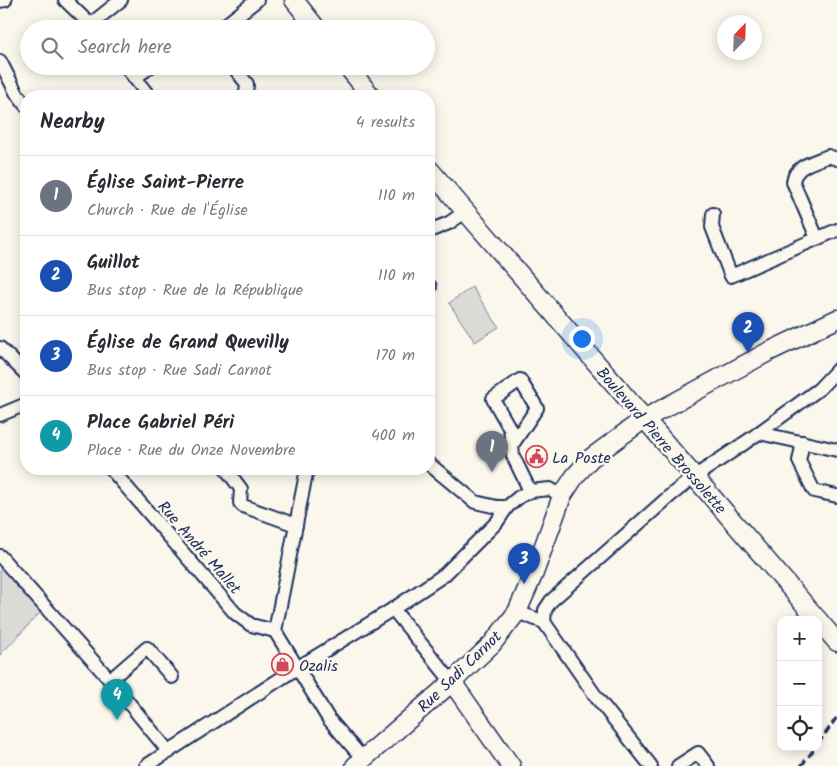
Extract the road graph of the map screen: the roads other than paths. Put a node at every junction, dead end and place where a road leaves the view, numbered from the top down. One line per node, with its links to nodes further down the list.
1 (5, 0): 6 (street)
2 (66, 0): 7 (street)
3 (121, 0): 8 (street)
4 (257, 0): 9 (street)
5 (294, 0): 10 (street)
6 (0, 1)
7 (87, 20)
8 (99, 20)
9 (231, 20)
10 (310, 20)
11 (0, 61): 20 (street)
12 (132, 75): 16 (street)
13 (139, 75): 16 (street)
14 (240, 75): 18 (street)
15 (354, 75): 19 (street)
16 (135, 78): 17 (street)
17 (144, 90)
18 (246, 90)
19 (366, 90)
20 (20, 98)
21 (837, 159): 27 (street)
22 (435, 176): 23 (street, Boulevard Pierre Brossolette)
23 (465, 212): 25 (street); 34 (street, Boulevard Pierre Brossolette)
24 (713, 214): 27 (street)
25 (435, 229)
26 (837, 230): 27 (street)
27 (817, 238)
28 (837, 319): 34 (street, Rue Sadi Carnot)
29 (0, 348): 30 (street)
30 (20, 367)
31 (837, 370): 35 (street)
32 (20, 407): 33 (street)
33 (0, 416)
34 (644, 419): 43 (street, Boulevard Pierre Brossolette); 45 (street, Rue Sadi Carnot)
35 (759, 433): 36 (street); 43 (street)
36 (803, 442): 38 (street); 46 (street)
37 (512, 445): 37 (street); 44 (street)
38 (837, 450)
39 (435, 469): 47 (street)
40 (116, 475): 55 (street, Rue André Mallet)
41 (231, 475): 48 (street)
42 (306, 475): 48 (street)
43 (694, 476): 52 (street, Boulevard Pierre Brossolette); 53 (street)
44 (530, 491): 45 (street); 47 (street)
45 (562, 496): 51 (street, Rue Sadi Carnot)
46 (837, 496)
47 (507, 507): 50 (street)
48 (296, 524): 55 (street)
49 (0, 556): 59 (street)
50 (393, 609): 57 (street); 60 (street)
51 (517, 612): 53 (street); 60 (street, Rue Sadi Carnot)
52 (815, 616)
53 (544, 622): 65 (street)
54 (822, 625): 56 (street, Boulevard Pierre Brossolette)
55 (275, 631): 57 (street)
56 (837, 642)
57 (297, 668): 61 (street); 62 (street)
58 (172, 677): 59 (street)
59 (110, 680): 61 (street)
60 (452, 682): 62 (street, Rue Sadi Carnot); 64 (street)
61 (170, 752): 63 (street)
62 (359, 763)
63 (146, 766)
64 (511, 766)
65 (651, 766)
66 (678, 766): 67 (street)
67 (708, 766)

